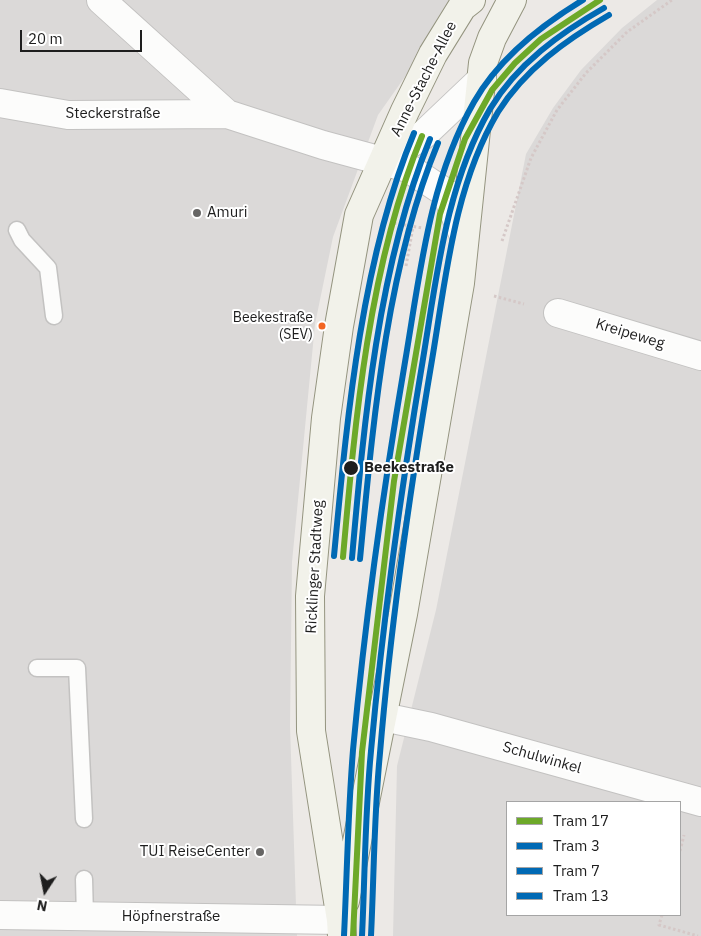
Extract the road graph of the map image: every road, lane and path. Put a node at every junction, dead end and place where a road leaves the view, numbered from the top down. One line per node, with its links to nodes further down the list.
1 (101, 0): 7 (street)
2 (471, 0): 8 (street, Anne-Stache-Allee)
3 (512, 0): 5 (street)
4 (672, 0): 13 (path)
5 (482, 79): 8 (street, Anne-Stache-Allee); 12 (street)
6 (0, 103): 7 (street, Steckerstraße)
7 (227, 114): 8 (street)
8 (383, 162): 9 (street, Anne-Stache-Allee); 12 (street)
9 (359, 215): 26 (street, Ricklinger Stadtweg)
10 (413, 226): 14 (path)
11 (17, 230): 16 (lane)
12 (464, 236): 19 (street)
13 (501, 244)
14 (406, 266)
15 (558, 312): 17 (street, Kreipeweg)
16 (54, 316)
17 (701, 356)
18 (37, 668): 21 (lane)
19 (383, 717): 20 (street, Schulwinkel); 26 (street)
20 (701, 802)
21 (84, 819)
22 (84, 879): 25 (lane)
23 (0, 915): 25 (street, Höpfnerstraße)
24 (662, 916): 27 (path)
25 (84, 917): 26 (street, Höpfnerstraße)
26 (342, 928)
27 (698, 936)

